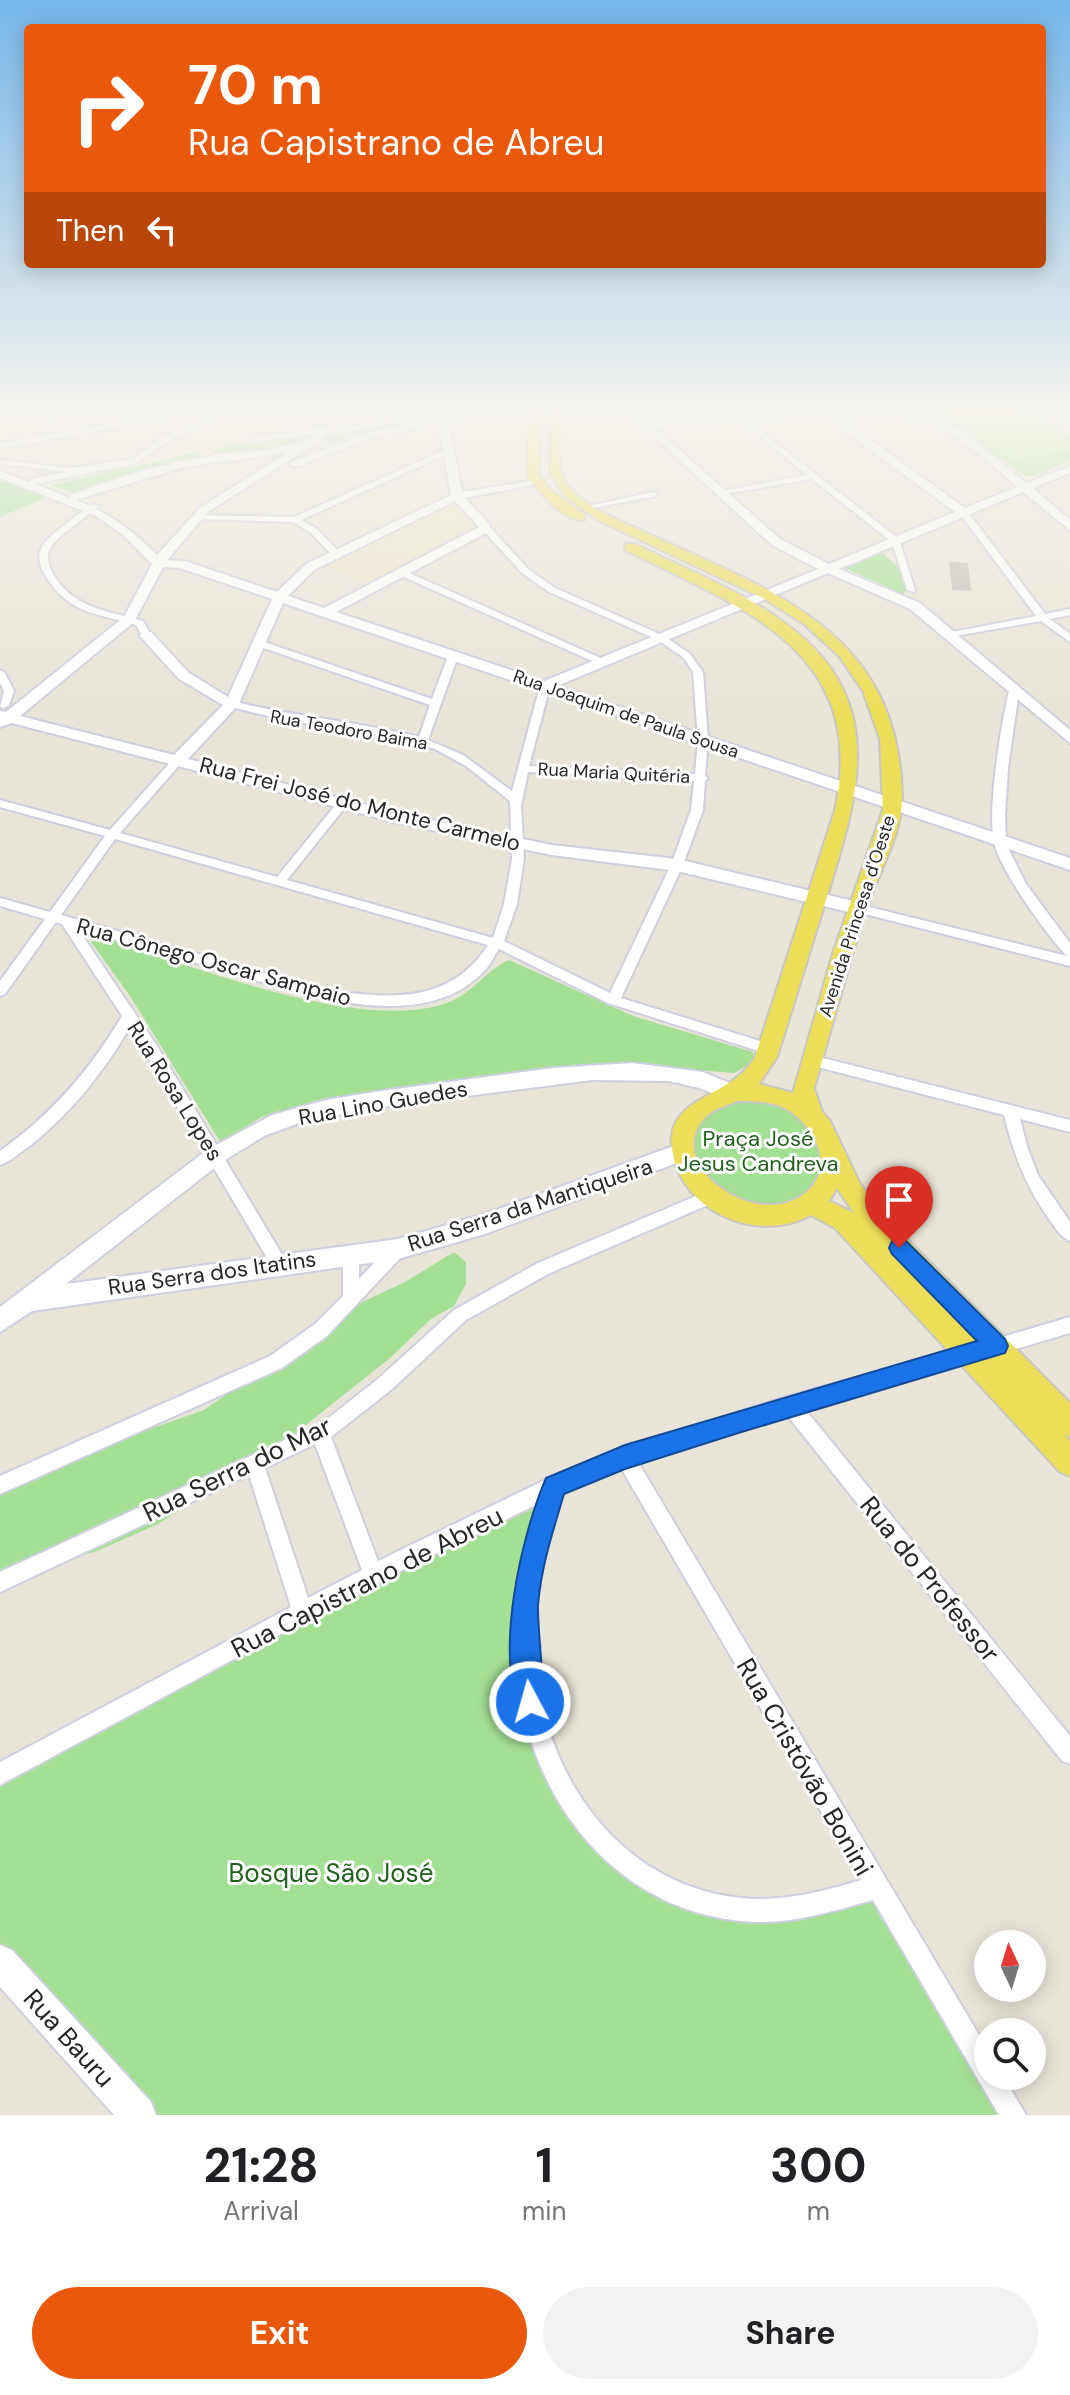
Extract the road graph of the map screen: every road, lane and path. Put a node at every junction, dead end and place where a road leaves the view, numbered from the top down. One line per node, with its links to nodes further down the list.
1 (89, 511): 33 (street)
2 (96, 511): 23 (main road)
3 (203, 511): 16 (main road)
4 (219, 511): 17 (main road)
5 (315, 511): 18 (street)
6 (426, 511): 22 (main road)
7 (470, 511): 20 (main road)
8 (569, 511): 29 (main road, Avenida Princesa d'Oeste)
9 (595, 511): 27 (main road, Avenida Princesa d'Oeste)
10 (742, 511): 24 (main road)
11 (856, 511): 21 (street)
12 (961, 511): 15 (main road)
13 (970, 511): 15 (main road)
14 (1051, 511): 19 (main road)
15 (964, 513): 21 (main road); 32 (street)
16 (195, 517): 17 (street); 23 (main road)
17 (210, 517): 18 (street); 23 (main road)
18 (295, 520): 22 (street)
19 (1070, 526)
20 (486, 528): 25 (main road); 35 (street)
21 (896, 541): 24 (main road); 26 (street)
22 (336, 554): 28 (main road)
23 (169, 561): 28 (main road, Rua Joaquim de Paula Sousa); 33 (main road)
24 (830, 570): 27 (main road); 34 (main road)
25 (400, 572): 31 (main road); 39 (street)
26 (911, 590)
27 (768, 594): 29 (main road); 57 (main road, Avenida Princesa d'Oeste)
28 (279, 598): 31 (main road, Rua Joaquim de Paula Sousa); 37 (main road)
29 (742, 604): 35 (main road); 53 (main road, Avenida Princesa d'Oeste)
30 (1070, 612): 32 (street)
31 (324, 613): 38 (main road, Rua Joaquim de Paula Sousa)
32 (1042, 617): 34 (street); 36 (street)
33 (138, 626): 43 (main road, Rua Teodoro Baima); 45 (main road); 45 (main road)
34 (952, 635): 42 (main road)
35 (661, 638): 39 (main road); 47 (street)
36 (1070, 639)
37 (261, 644): 43 (main road); 44 (street)
38 (453, 656): 41 (main road, Rua Joaquim de Paula Sousa); 44 (street)
39 (602, 662): 41 (main road)
40 (0, 673): 45 (street)
41 (545, 686): 47 (main road, Rua Joaquim de Paula Sousa); 51 (street)
42 (1014, 691): 46 (main road); 59 (street)
43 (232, 704): 49 (street, Rua Teodoro Baima); 50 (main road)
44 (436, 704): 49 (street)
45 (6, 715): 48 (main road); 50 (main road, Rua Frei José do Monte Carmelo)
46 (1070, 738)
47 (703, 740): 52 (street); 53 (main road, Rua Joaquim de Paula Sousa)
48 (0, 741)
49 (422, 742): 54 (street, Rua Teodoro Baima)
50 (178, 760): 56 (main road, Rua Frei José do Monte Carmelo); 58 (street)
51 (526, 769): 52 (street, Rua Maria Quitéria); 54 (street)
52 (702, 778): 62 (street)
53 (850, 789): 57 (main road, Rua Joaquim de Paula Sousa); 64 (main road, Avenida Princesa d'Oeste)
54 (516, 800): 60 (street)
55 (0, 803): 58 (street)
56 (342, 804): 60 (main road, Rua Frei José do Monte Carmelo); 63 (street)
57 (894, 804): 59 (main road, Rua Joaquim de Paula Sousa); 66 (main road, Avenida Princesa d'Oeste)
58 (112, 835): 63 (street); 67 (street)
59 (998, 841): 61 (main road, Rua Joaquim de Paula Sousa); 70 (street)
60 (518, 844): 62 (main road, Rua Frei José do Monte Carmelo); 69 (street)
61 (1070, 864)
62 (677, 865): 64 (main road, Rua Frei José do Monte Carmelo); 73 (street)
63 (280, 881): 69 (street)
64 (816, 897): 66 (main road, Rua Frei José do Monte Carmelo); 75 (main road, Avenida Princesa d'Oeste)
65 (0, 902): 67 (street, Rua Cônego Oscar Sampaio)
66 (857, 908): 71 (street); 76 (main road, Avenida Princesa d'Oeste)
67 (53, 918): 68 (street, Rua Cônego Oscar Sampaio); 72 (street)
68 (68, 923): 69 (street, Rua Cônego Oscar Sampaio); 74 (street, Rua Rosa Lopes)
69 (499, 944): 73 (street)
70 (1070, 952)
71 (1070, 961)
72 (0, 991)
73 (613, 1000): 75 (street)
74 (129, 1016): 82 (street, Rua Rosa Lopes); 84 (street)
75 (768, 1049): 77 (main road, Avenida Princesa d'Oeste)
76 (811, 1060): 78 (street); 79 (main road, Avenida Princesa d'Oeste)
77 (733, 1093): 79 (main road); 81 (main road); 82 (main road, Rua Lino Guedes)
78 (1011, 1112): 80 (street); 87 (street)
79 (811, 1115): 83 (main road)
80 (1070, 1126)
81 (682, 1152): 85 (main road); 89 (main road, Rua Serra da Mantiqueira)
82 (215, 1155): 88 (main road, Rua Lino Guedes); 91 (street, Rua Rosa Lopes)
83 (835, 1156): 86 (main road); 97 (main road)
84 (0, 1159)
85 (710, 1197): 86 (main road); 101 (street, Rua Serra do Mar)
86 (812, 1204): 98 (main road)
87 (1070, 1234)
88 (100, 1244): 92 (main road); 93 (main road, Rua Lino Guedes)
89 (398, 1249): 90 (main road, Rua Serra dos Itatins); 94 (street, Rua Serra da Mantiqueira)
90 (351, 1254): 91 (main road, Rua Serra dos Itatins); 94 (street)
91 (279, 1263): 92 (main road, Rua Serra dos Itatins)
92 (92, 1291): 93 (main road, Rua Serra dos Itatins)
93 (27, 1300): 95 (main road, Rua Lino Guedes)
94 (351, 1301): 105 (street, Rua Serra da Mantiqueira)
95 (0, 1321)
96 (1070, 1325): 97 (street, Rua Capistrano de Abreu)
97 (997, 1346): 98 (street, Rua Capistrano de Abreu); 100 (main road)
98 (971, 1355): 99 (street, Rua Capistrano de Abreu); 104 (main road)
99 (790, 1405): 102 (street, Rua Capistrano de Abreu); 110 (street, Rua do Professor)
100 (1070, 1423)
101 (320, 1432): 103 (street, Rua Serra do Mar); 107 (street)
102 (625, 1457): 106 (street, Rua Capistrano de Abreu); 112 (street, Rua Cristóvão Bonini)
103 (254, 1462): 108 (street, Rua Serra do Mar); 109 (street)
104 (1070, 1462)
105 (0, 1485)
106 (554, 1486): 107 (street, Rua Capistrano de Abreu); 112 (street)
107 (373, 1574): 109 (street, Rua Capistrano de Abreu)
108 (0, 1582)
109 (303, 1614): 111 (street, Rua Capistrano de Abreu)
110 (1070, 1753)
111 (0, 1774)
112 (875, 1888): 114 (street, Rua Cristóvão Bonini)
113 (0, 1962): 116 (main road, Rua Bauru)
114 (974, 2050)
115 (998, 2090): 117 (street, Rua Cristóvão Bonini)
116 (138, 2115)
117 (1013, 2115)

